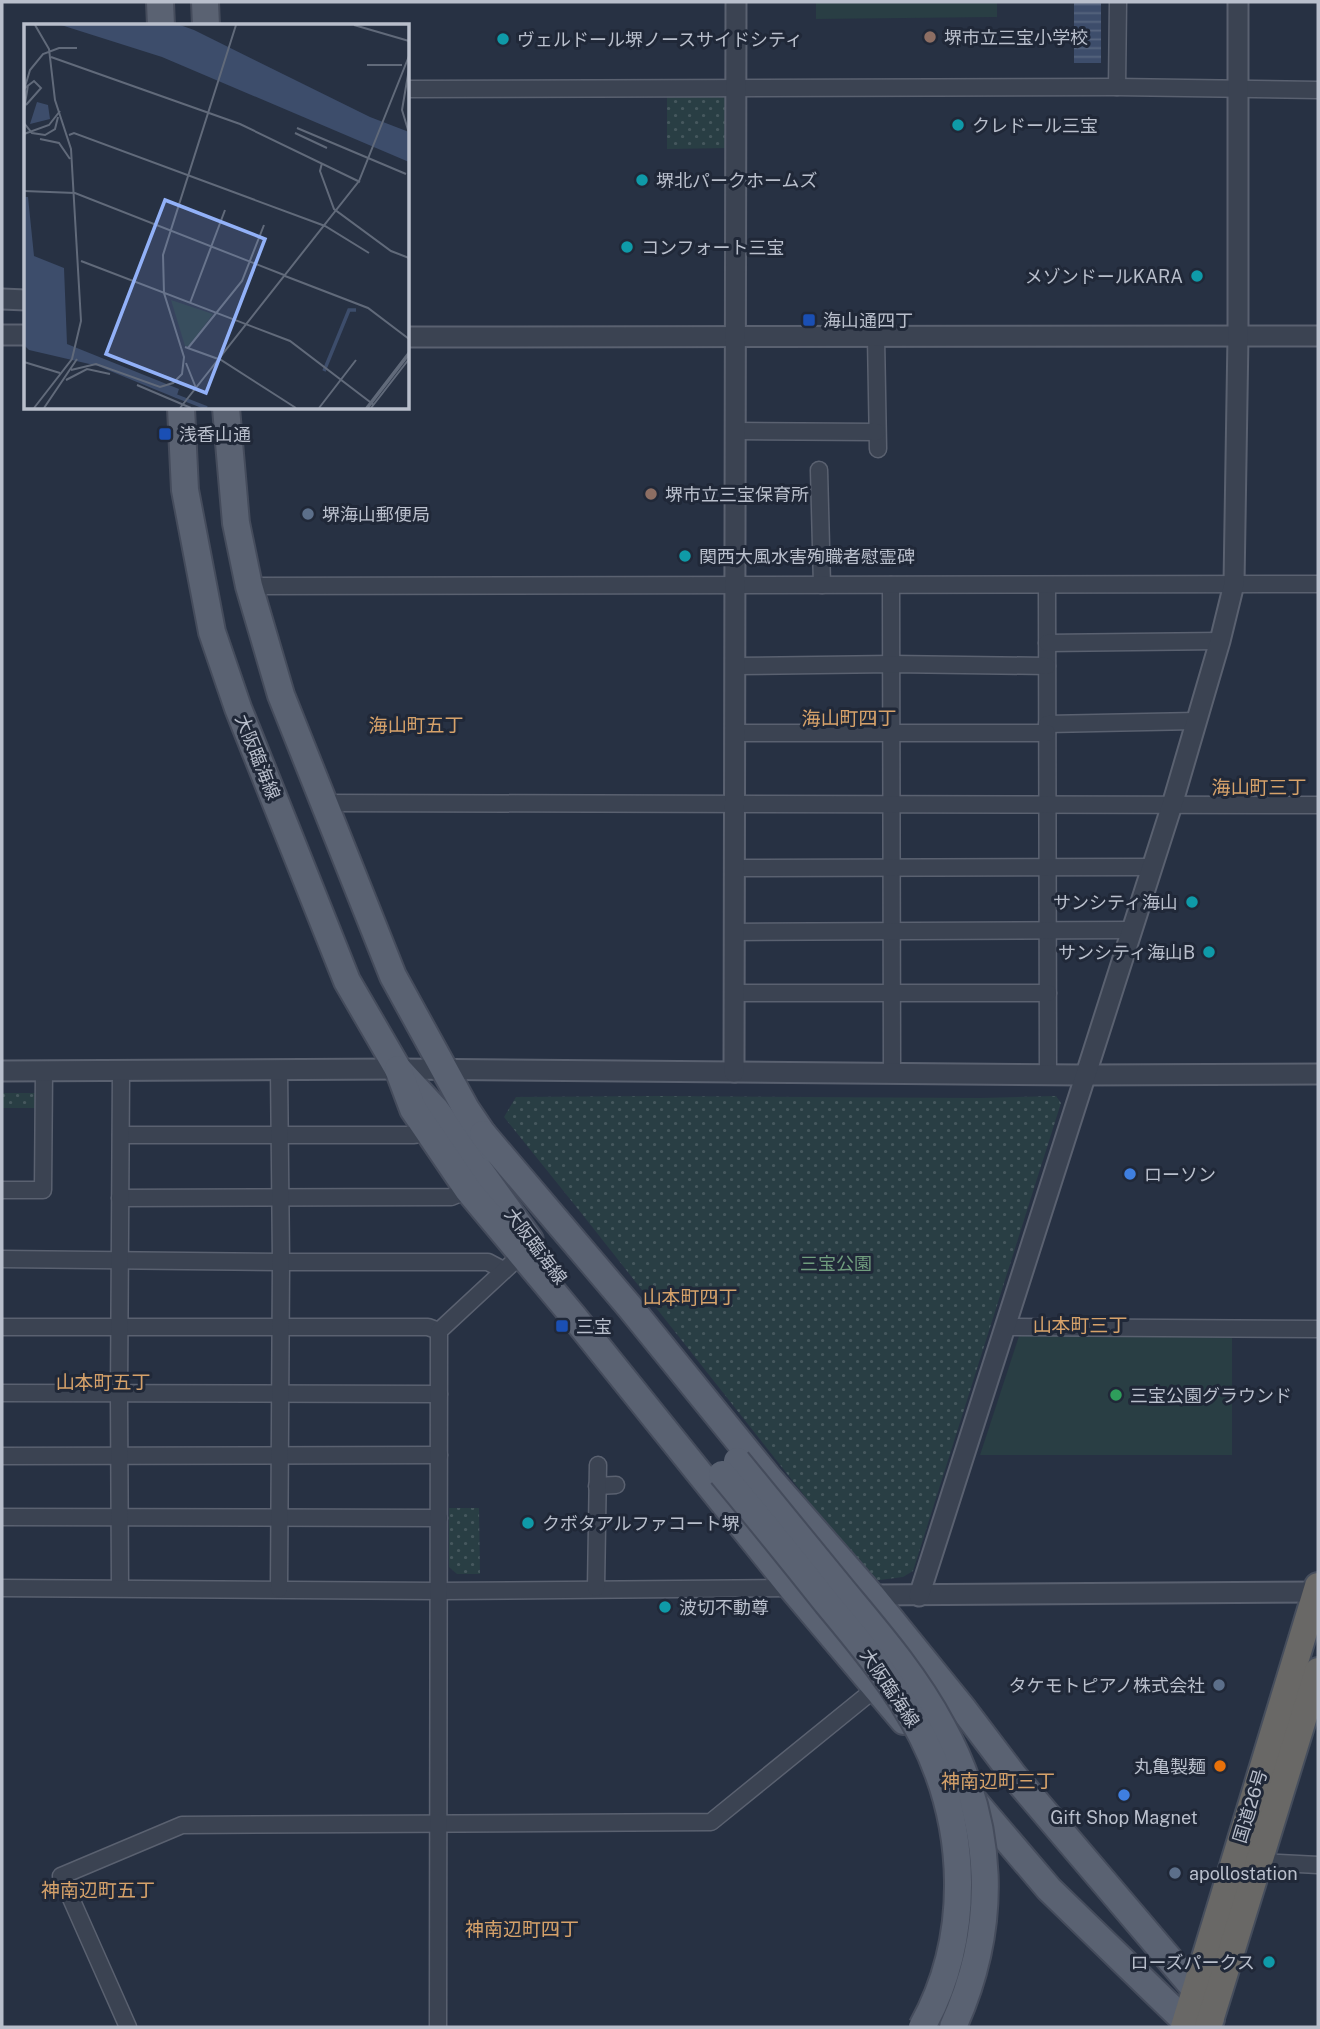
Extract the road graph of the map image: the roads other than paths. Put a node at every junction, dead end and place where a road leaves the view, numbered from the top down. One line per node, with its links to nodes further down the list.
1 (160, 2): 6 (main road)
2 (205, 2): 7 (main road)
3 (736, 2): 10 (street)
4 (1118, 2): 8 (street)
5 (1238, 2): 11 (street)
6 (161, 24)
7 (206, 24)
8 (1117, 87): 10 (street); 11 (street)
9 (410, 89): 10 (street)
10 (736, 89): 21 (street)
11 (1237, 90): 12 (street); 17 (street)
12 (1318, 90)
13 (2, 299): 14 (street)
14 (24, 300)
15 (2, 335): 16 (street)
16 (24, 335)
17 (1238, 336): 18 (street); 20 (street); 29 (street)
18 (1318, 336)
19 (410, 337): 21 (street)
20 (876, 337): 21 (street); 25 (street)
21 (735, 338): 24 (street)
22 (181, 410): 62 (main road, 大阪臨海線)
23 (226, 410): 34 (main road, 大阪臨海線)
24 (735, 431): 25 (street); 31 (street)
25 (877, 432): 26 (street)
26 (877, 449)
27 (819, 470): 32 (street)
28 (1047, 584): 29 (street); 33 (street); 36 (street)
29 (1234, 584): 30 (street); 35 (street)
30 (1318, 584)
31 (735, 585): 32 (street); 34 (street); 38 (street)
32 (822, 585): 33 (street)
33 (891, 585): 37 (street)
34 (249, 586): 44 (main road, 大阪臨海線)
35 (1220, 641): 36 (street); 40 (street)
36 (1047, 643): 39 (street)
37 (891, 664): 38 (street); 39 (street); 43 (street)
38 (735, 666): 42 (street)
39 (1047, 666): 41 (street)
40 (1196, 721): 41 (street); 48 (street)
41 (1047, 728): 43 (street); 47 (street)
42 (735, 733): 43 (street); 45 (street)
43 (891, 734): 46 (street)
44 (323, 803): 45 (street); 63 (main road, 大阪臨海線)
45 (736, 803): 46 (street); 53 (street)
46 (892, 804): 47 (street); 50 (street)
47 (1047, 805): 48 (street); 51 (street)
48 (1172, 805): 49 (street); 52 (street)
49 (1318, 805)
50 (892, 867): 51 (street); 53 (street); 56 (street)
51 (1048, 867): 52 (street); 54 (street)
52 (1152, 867): 55 (street)
53 (735, 868): 57 (street)
54 (1048, 930): 55 (street); 56 (street); 60 (street)
55 (1132, 930): 71 (street)
56 (892, 931): 57 (street); 59 (street)
57 (735, 932): 58 (street)
58 (735, 993): 59 (street); 67 (street)
59 (892, 993): 60 (street); 68 (street)
60 (1048, 993): 70 (street)
61 (279, 1069): 62 (street); 66 (street); 75 (street)
62 (398, 1069): 63 (street); 72 (main road); 99 (main road, 大阪臨海線)
63 (443, 1069): 67 (street); 73 (main road, 大阪臨海線)
64 (2, 1071): 65 (street)
65 (44, 1071): 66 (street); 76 (street)
66 (121, 1071): 74 (street)
67 (734, 1072): 68 (street)
68 (892, 1073): 70 (street)
69 (1318, 1074): 71 (street)
70 (1048, 1075): 71 (street)
71 (1084, 1075): 87 (street)
72 (428, 1133): 75 (street); 77 (main road)
73 (483, 1134): 99 (main road, 大阪臨海線); 113 (main road)
74 (121, 1135): 75 (street); 78 (street)
75 (280, 1135): 79 (street)
76 (2, 1190)
77 (468, 1190): 79 (street); 83 (main road)
78 (120, 1198): 79 (street); 81 (street)
79 (280, 1199): 82 (street)
80 (2, 1259): 81 (street)
81 (121, 1261): 82 (street); 85 (street)
82 (281, 1262): 83 (street); 86 (street)
83 (512, 1262): 89 (street); 107 (main road)
84 (2, 1327): 85 (street)
85 (120, 1327): 86 (street); 92 (street)
86 (280, 1327): 89 (street); 91 (street)
87 (1007, 1327): 88 (street); 114 (street)
88 (1318, 1329)
89 (439, 1331): 93 (street)
90 (2, 1392): 92 (street)
91 (279, 1393): 92 (street); 93 (street); 94 (street)
92 (119, 1394): 97 (street)
93 (439, 1394): 95 (street)
94 (279, 1455): 95 (street); 97 (street); 104 (street)
95 (439, 1455): 105 (street)
96 (2, 1456): 97 (street)
97 (119, 1456): 103 (street)
98 (598, 1465): 101 (street)
99 (730, 1467): 124 (main road, 大阪臨海線, bridge); 125 (main road, 大阪臨海線, bridge)
100 (616, 1485): 101 (street)
101 (597, 1486): 109 (street)
102 (2, 1517): 103 (street)
103 (119, 1517): 104 (street); 106 (street)
104 (279, 1518): 105 (street); 110 (street)
105 (439, 1518): 112 (street)
106 (120, 1587): 108 (street); 110 (street)
107 (791, 1587): 109 (street); 113 (street); 116 (main road)
108 (2, 1588)
109 (596, 1588): 112 (street)
110 (279, 1589): 112 (street)
111 (1318, 1590): 114 (street); 120 (highway, 国道26号)
112 (439, 1591): 117 (street)
113 (871, 1595): 114 (street); 120 (main road)
114 (919, 1596)
115 (1318, 1671): 118 (highway, 国道26号)
116 (876, 1688): 117 (street); 121 (main road)
117 (438, 1824): 122 (street); 123 (street)
118 (1259, 1862): 119 (street); 121 (highway, 国道26号)
119 (1318, 1866)
120 (1194, 1988): 121 (highway, 国道26号)
121 (1197, 2024)
122 (128, 2027)
123 (438, 2027)
124 (922, 2027)
125 (954, 2027)

